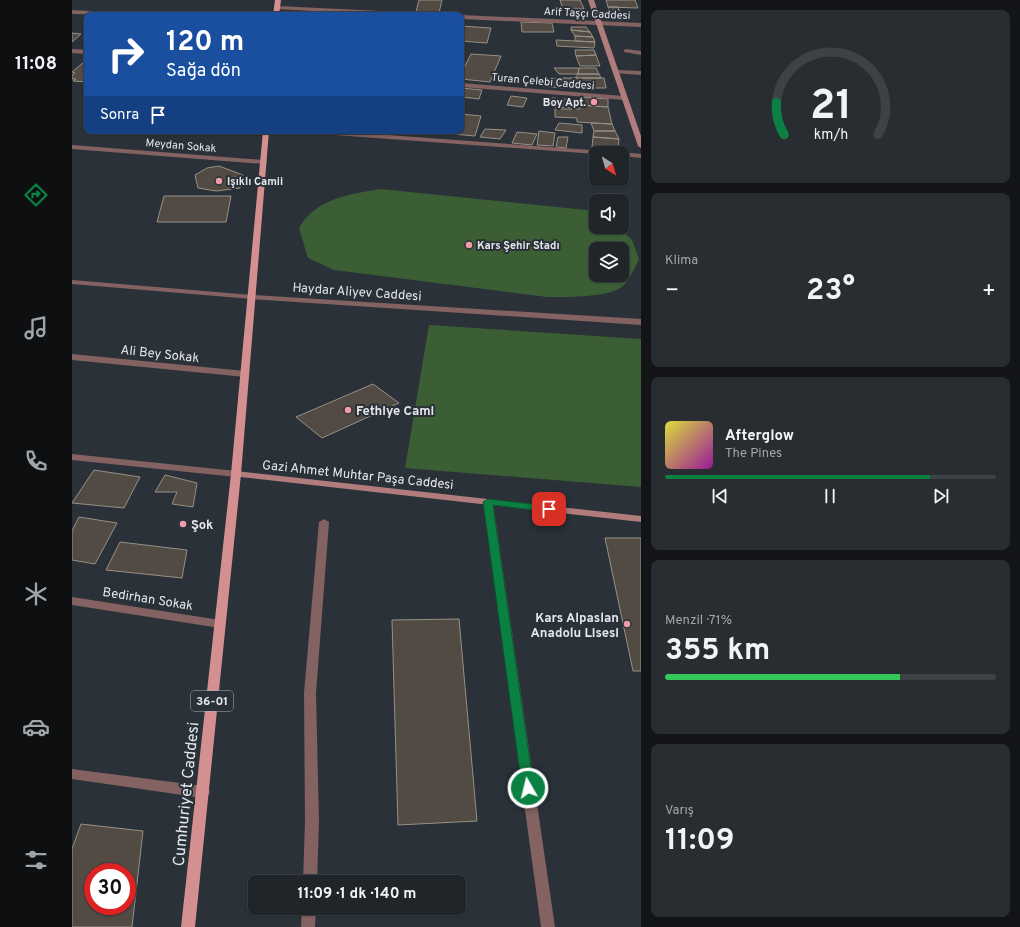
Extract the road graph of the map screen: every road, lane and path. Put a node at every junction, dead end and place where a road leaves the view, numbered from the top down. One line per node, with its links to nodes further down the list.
1 (278, 0): 3 (main road)
2 (591, 0): 9 (main road)
3 (277, 8): 5 (main road); 6 (street)
4 (72, 12): 7 (street)
5 (276, 12)
6 (360, 12)
7 (84, 13)
8 (464, 17): 9 (street, Arif Taşçı Caddesi)
9 (599, 23): 10 (street, Arif Taşçı Caddesi); 15 (main road)
10 (641, 25)
11 (72, 51): 12 (street)
12 (84, 52)
13 (626, 52): 14 (lane)
14 (641, 53)
15 (616, 72): 16 (street); 18 (main road)
16 (641, 73)
17 (464, 84): 18 (street, Turan Çelebi Caddesi)
18 (624, 98): 21 (main road)
19 (266, 134): 26 (main road, Cumhuriyet Caddesi)
20 (348, 134): 23 (street)
21 (641, 146)
22 (72, 147): 26 (street, Meydan Sokak)
23 (589, 152)
24 (629, 155): 25 (street)
25 (641, 156)
26 (264, 162): 28 (main road, Cumhuriyet Caddesi)
27 (72, 282): 28 (street, Haydar Aliyev Caddesi)
28 (252, 297): 29 (street, Haydar Aliyev Caddesi); 31 (main road, Cumhuriyet Caddesi)
29 (641, 322)
30 (72, 357): 31 (street, Ali Bey Sokak)
31 (245, 374): 33 (main road, Cumhuriyet Caddesi)
32 (72, 457): 33 (street, Gazi Ahmet Muhtar Paşa Caddesi)
33 (236, 474): 34 (main road, Gazi Ahmet Muhtar Paşa Caddesi); 38 (main road, Cumhuriyet Caddesi / 36-01)
34 (488, 502): 35 (main road, Gazi Ahmet Muhtar Paşa Caddesi); 45 (street)
35 (641, 519)
36 (324, 522): 41 (street)
37 (72, 601): 38 (street, Bedirhan Sokak)
38 (220, 624): 40 (main road, Cumhuriyet Caddesi / 36-01)
39 (72, 774): 40 (street)
40 (203, 792): 43 (main road, Cumhuriyet Caddesi / 36-01)
41 (310, 875)
42 (309, 915): 44 (street)
43 (188, 927)
44 (308, 927)
45 (548, 927)

